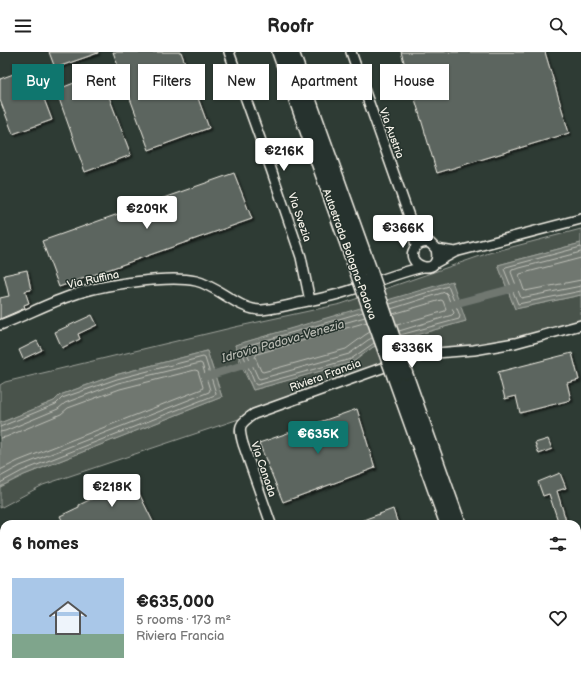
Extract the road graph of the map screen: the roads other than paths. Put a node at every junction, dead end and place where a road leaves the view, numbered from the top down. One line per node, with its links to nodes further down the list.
1 (229, 52): 16 (street, Via Svezia)
2 (279, 52): 15 (highway, Autostrada Bologna-Padova)
3 (292, 52): 15 (highway, Autostrada Bologna-Padova)
4 (351, 52): 6 (street, Via Austria)
5 (581, 219): 10 (street)
6 (411, 222): 7 (street, Via Austria); 8 (street, Via Austria)
7 (426, 242): 8 (street); 9 (street)
8 (416, 246): 11 (street)
9 (436, 249): 10 (street); 12 (street)
10 (455, 252): 12 (street)
11 (413, 258): 13 (street); 14 (street)
12 (435, 263): 13 (street)
13 (423, 267): 14 (street, Via Ruffina)
14 (400, 274): 16 (street, Via Ruffina)
15 (365, 276): 19 (highway, Autostrada Bologna-Padova, bridge)
16 (310, 300): 17 (street, Via Ruffina)
17 (0, 325)
18 (581, 325): 20 (street, Riviera Francia)
19 (399, 374): 22 (highway, Autostrada Bologna-Padova); 23 (highway, Autostrada Bologna-Padova)
20 (243, 421): 21 (street, Via Canada)
21 (270, 520)
22 (446, 520)
23 (458, 520)

